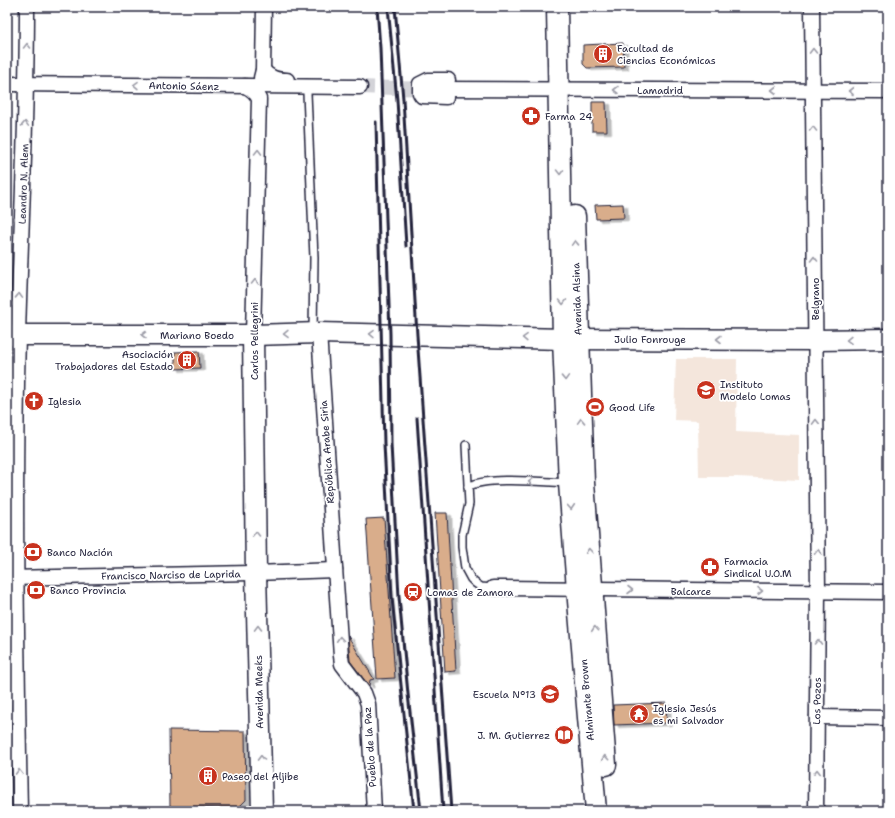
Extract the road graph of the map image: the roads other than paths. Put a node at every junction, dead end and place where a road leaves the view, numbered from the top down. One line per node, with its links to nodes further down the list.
1 (26, 7): 8 (street, Leandro N. Alem, one-way to 1)
2 (264, 7): 6 (street)
3 (557, 7): 12 (street, Avenida Alsina)
4 (569, 7): 12 (street, Avenida Alsina)
5 (812, 7): 13 (street, Belgrano, one-way to 5)
6 (263, 70): 9 (street); 15 (street)
7 (7, 84): 8 (street, Antonio Sáenz)
8 (27, 84): 9 (street, Antonio Sáenz, one-way to 8); 18 (street, Leandro N. Alem, one-way to 8)
9 (245, 86): 10 (street, Antonio Sáenz); 16 (street, Carlos Pellegrini)
10 (360, 87)
11 (432, 89): 12 (street, Lamadrid)
12 (562, 90): 12 (street, Lamadrid); 13 (street, Lamadrid, one-way to 12); 21 (street, Avenida Alsina)
13 (813, 90): 14 (street, Lamadrid, one-way to 13); 23 (street, Belgrano, one-way to 13)
14 (888, 91)
15 (308, 93): 16 (street); 17 (lane)
16 (259, 109): 19 (street, Carlos Pellegrini, one-way to 16)
17 (316, 333): 19 (street, Mariano Boedo, one-way to 19); 20 (street, Mariano Boedo, one-way to 17); 27 (street, República Arabe Siria)
18 (12, 335): 19 (street, Mariano Boedo, one-way to 18); 29 (street, Leandro N. Alem)
19 (253, 335): 28 (street, Carlos Pellegrini, one-way to 19)
20 (412, 335): 21 (street, Julio Fonrouge, one-way to 20)
21 (571, 338): 23 (street, Julio Fonrouge, one-way to 21); 25 (street, Avenida Alsina)
22 (888, 339): 23 (street, Julio Fonrouge, one-way to 23)
23 (815, 340): 32 (street, Belgrano, one-way to 23)
24 (466, 445): 26 (lane)
25 (576, 483): 26 (lane, one-way to 26); 31 (street, Avenida Alsina)
26 (468, 487): 30 (lane)
27 (335, 570): 28 (street, Francisco Narciso de Laprida); 38 (street, Pueblo de la Paz, one-way to 27)
28 (256, 573): 29 (street, Francisco Narciso de Laprida); 37 (street, Avenida Meeks, one-way to 28)
29 (11, 577): 36 (street, Leandro N. Alem, one-way to 29)
30 (493, 588): 31 (street, Balcarce)
31 (584, 590): 32 (street, Balcarce, one-way to 32); 39 (street, Almirante Brown); 40 (street, Almirante Brown, one-way to 31)
32 (818, 591): 33 (street, Balcarce); 34 (street, Los Pozos, one-way to 32)
33 (888, 592)
34 (817, 717): 35 (street); 41 (street, Los Pozos, one-way to 34)
35 (888, 718)
36 (20, 811)
37 (262, 811)
38 (374, 811)
39 (596, 811)
40 (610, 811)
41 (816, 811)

